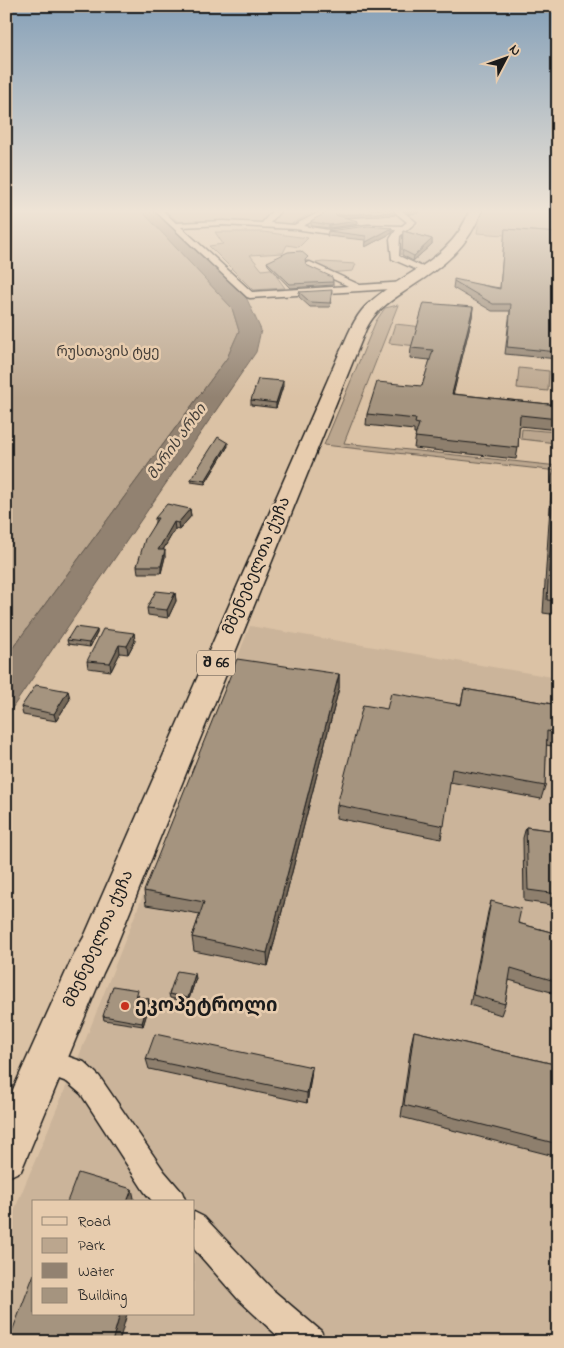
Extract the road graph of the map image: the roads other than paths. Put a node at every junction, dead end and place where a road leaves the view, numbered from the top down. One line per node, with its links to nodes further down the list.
1 (225, 272): 6 (street)
2 (325, 272): 6 (street)
3 (410, 272): 5 (street)
4 (423, 272): 5 (main road, მშენებელთა ქუჩა / შ 66)
5 (416, 278): 6 (street); 7 (main road, მშენებელთა ქუჩა / შ 66)
6 (358, 287)
7 (46, 1062): 8 (main road, მშენებელთა ქუჩა / შ 66); 9 (street)
8 (6, 1156)
9 (170, 1200)
10 (195, 1227): 11 (street)
11 (310, 1342)

